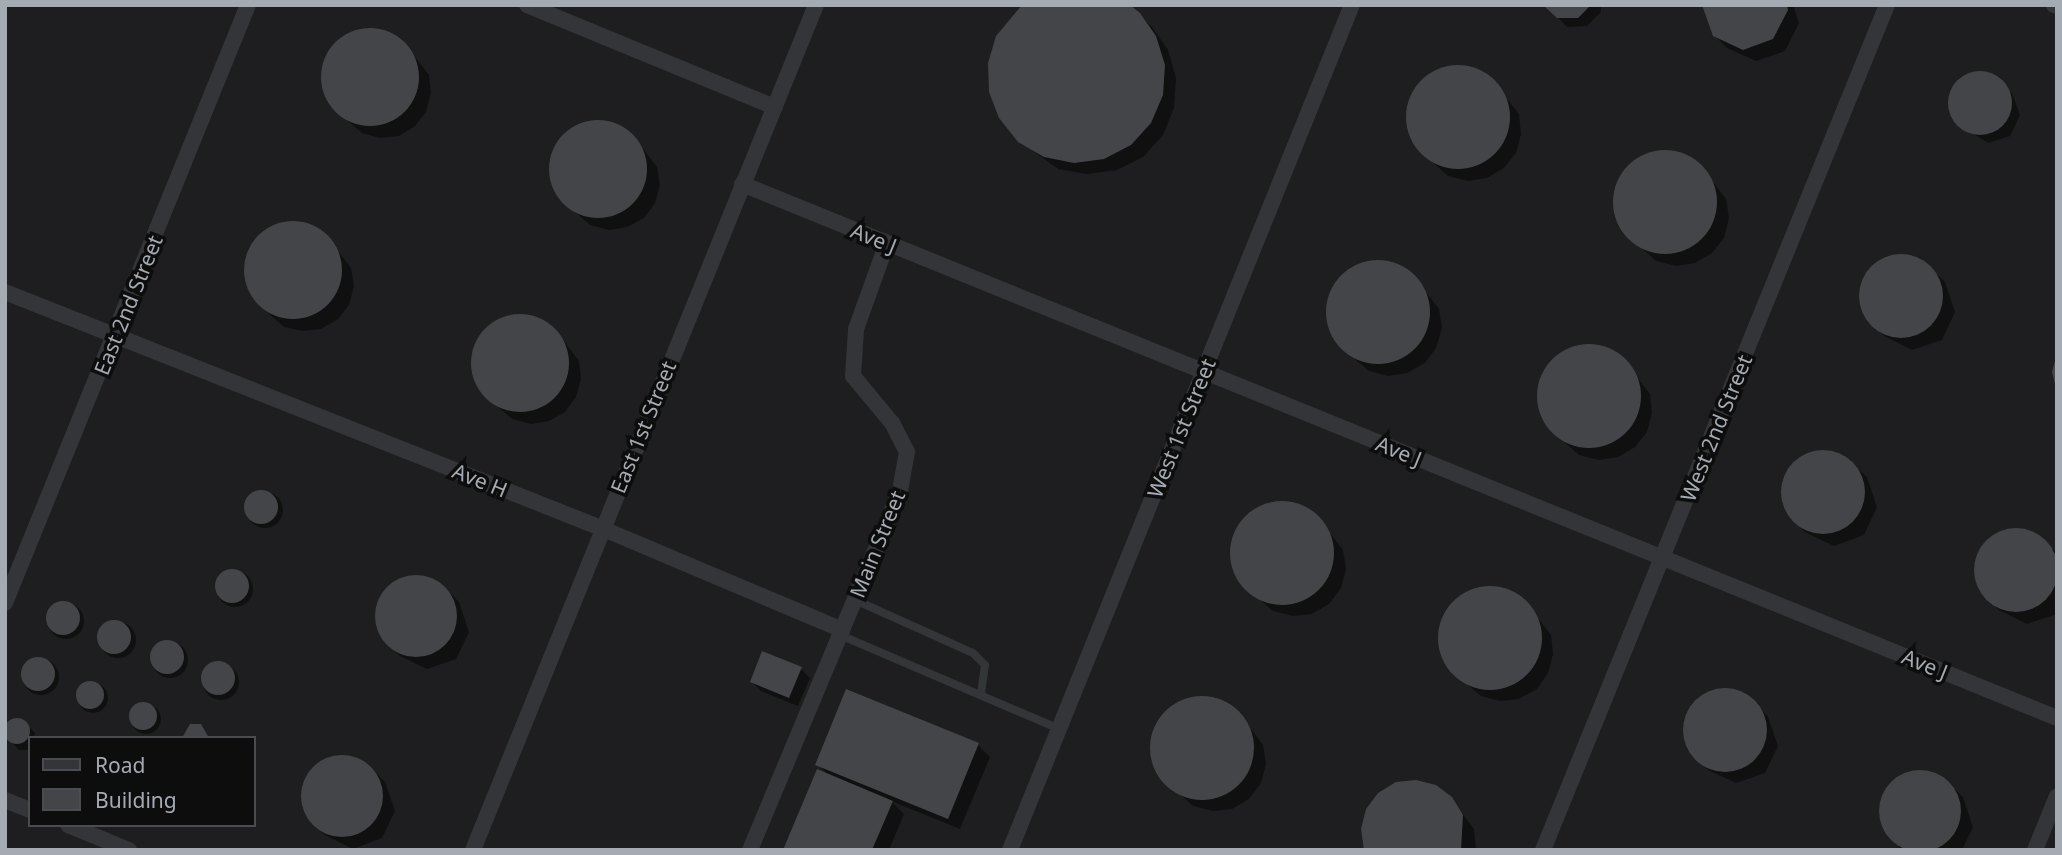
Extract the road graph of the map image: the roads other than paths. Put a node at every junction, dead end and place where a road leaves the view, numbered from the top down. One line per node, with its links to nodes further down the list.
1 (248, 5): 10 (street, East 2nd Street)
2 (527, 5): 6 (street)
3 (816, 5): 6 (street, East 1st Street)
4 (1352, 5): 11 (street, West 1st Street)
5 (1886, 5): 13 (street, West 2nd Street)
6 (775, 107): 7 (street, East 1st Street)
7 (742, 184): 8 (street, Ave J); 12 (street, East 1st Street)
8 (887, 243): 11 (street, Ave J); 14 (street, Main Street)
9 (5, 292): 10 (street, Ave H)
10 (116, 335): 12 (street, Ave H); 15 (street, East 2nd Street)
11 (1204, 373): 13 (street, Ave J); 19 (street, West 1st Street)
12 (601, 528): 16 (street, Ave H); 25 (street, East 1st Street)
13 (1663, 558): 18 (street, Ave J); 28 (street, West 2nd Street)
14 (855, 600): 16 (street, Main Street); 17 (lane)
15 (5, 603)
16 (841, 633): 17 (lane); 26 (street, Main Street)
17 (981, 693): 19 (lane)
18 (2057, 718)
19 (1059, 729): 27 (street, West 1st Street)
20 (2057, 796): 29 (street)
21 (5, 800): 22 (street)
22 (28, 809)
23 (73, 827): 24 (street)
24 (129, 850)
25 (473, 850)
26 (750, 850)
27 (1010, 850)
28 (1543, 850)
29 (2035, 850)

